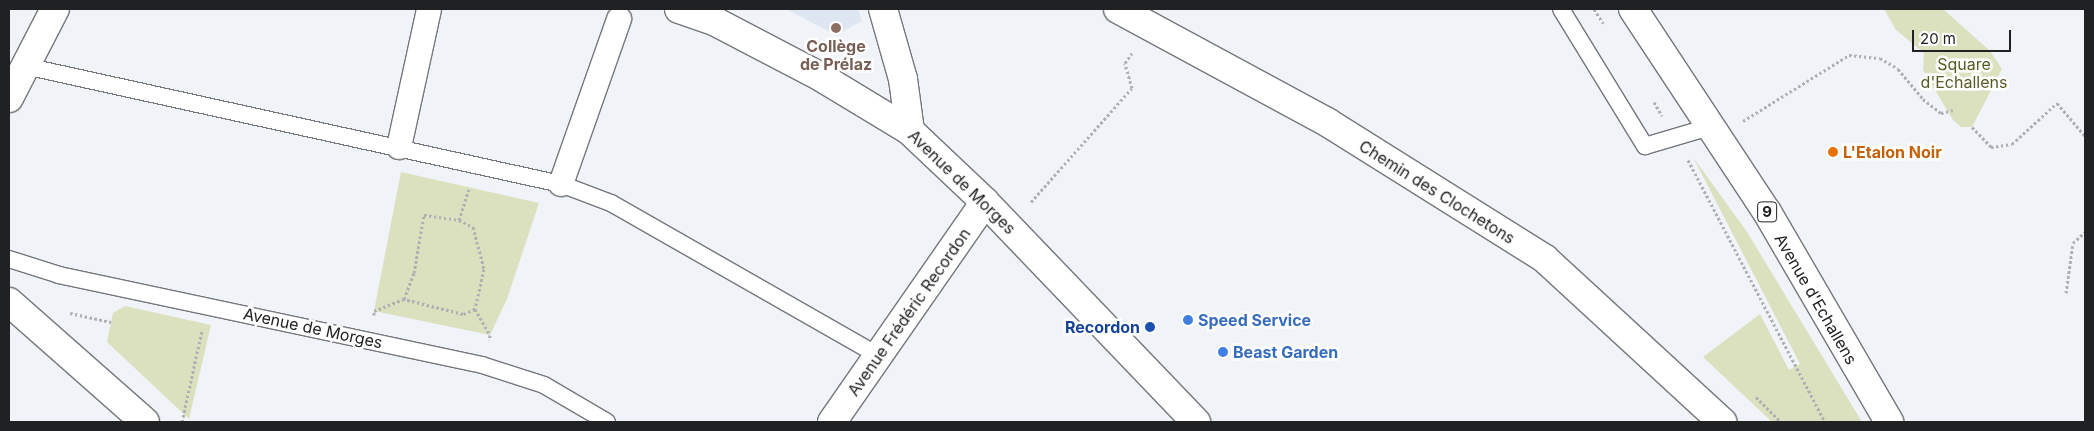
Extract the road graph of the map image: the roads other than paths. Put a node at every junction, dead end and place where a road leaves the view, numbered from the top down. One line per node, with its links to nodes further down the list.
1 (55, 9): 9 (street)
2 (429, 9): 13 (street)
3 (679, 9): 12 (street, Avenue de Morges)
4 (883, 9): 12 (street)
5 (1118, 9): 23 (street, Chemin des Clochetons)
6 (1561, 9): 11 (lane)
7 (1632, 9): 11 (street, Avenue d'Echallens / 9)
8 (619, 19): 14 (street)
9 (26, 66): 10 (street); 13 (lane)
10 (9, 98)
11 (1709, 127): 24 (street, Avenue d'Echallens / 9)
12 (910, 130): 15 (street, Avenue de Morges)
13 (399, 147): 14 (lane)
14 (561, 184): 18 (lane)
15 (985, 202): 18 (street, Avenue Frédéric Recordon); 22 (street, Avenue de Morges)
16 (9, 259): 20 (lane, Avenue de Morges)
17 (9, 302): 19 (street)
18 (878, 355): 21 (street, Avenue Frédéric Recordon)
19 (144, 422)
20 (607, 422)
21 (832, 422)
22 (1196, 422)
23 (1722, 422)
24 (1889, 422)

